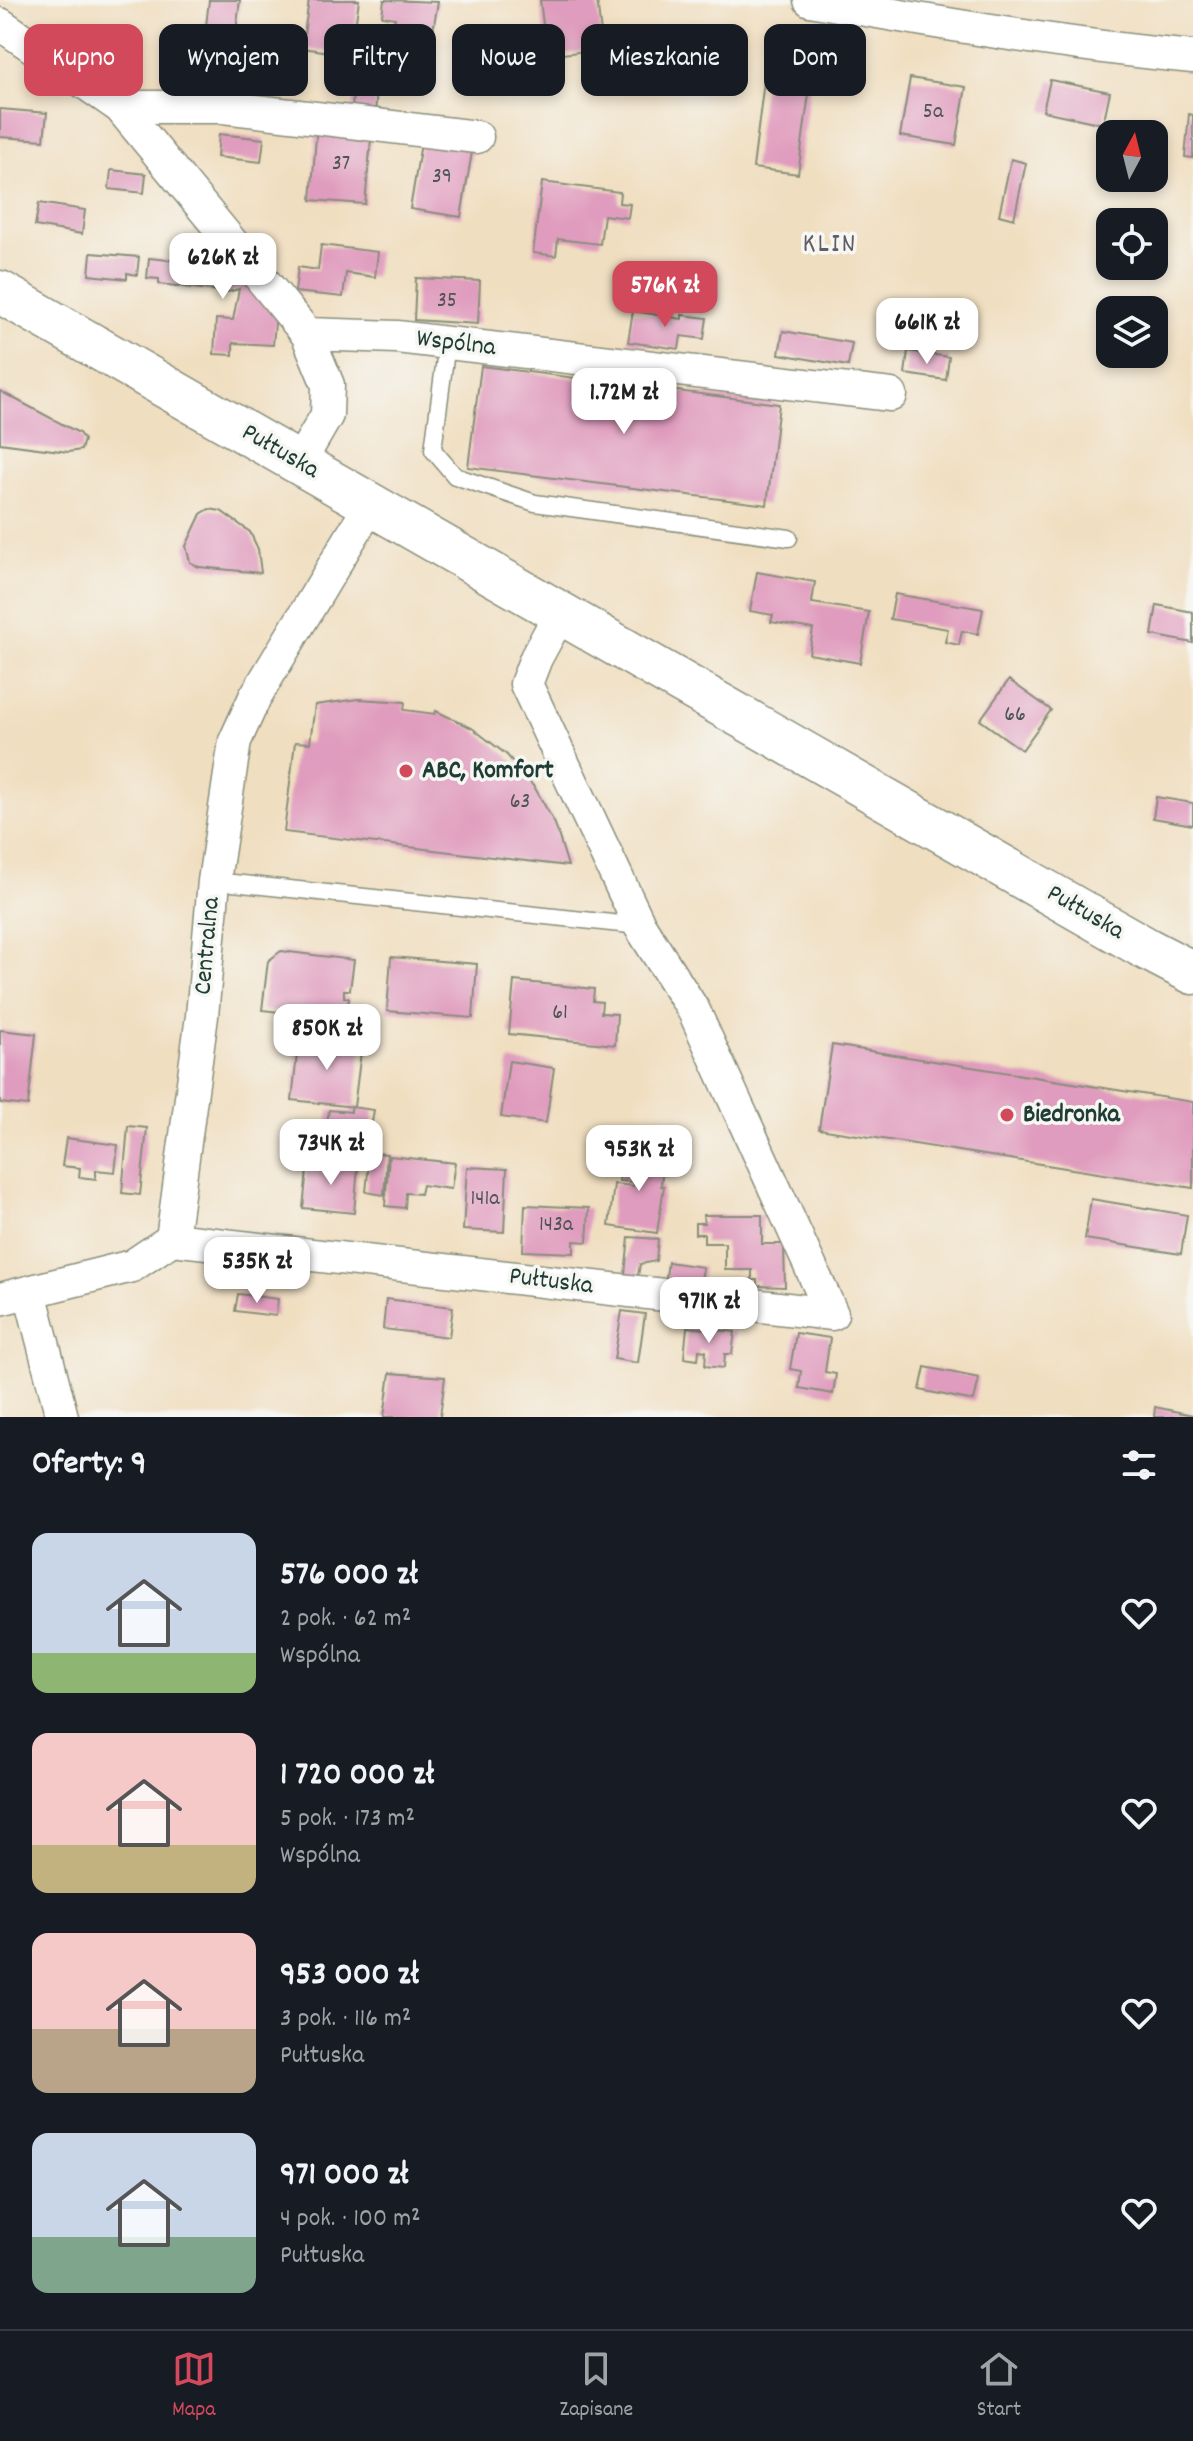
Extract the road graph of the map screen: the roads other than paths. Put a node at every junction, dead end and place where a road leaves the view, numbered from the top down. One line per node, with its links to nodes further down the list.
1 (810, 0): 3 (street)
2 (0, 24): 4 (street)
3 (1193, 57)
4 (120, 107): 5 (street); 7 (street)
5 (477, 137)
6 (0, 292): 10 (street, Pułtuska)
7 (307, 334): 8 (street, Wspólna); 10 (street)
8 (447, 343): 9 (street, Wspólna); 12 (lane)
9 (891, 395)
10 (299, 463): 11 (street, Pułtuska)
11 (371, 504): 13 (street, Pułtuska); 14 (street, Centralna)
12 (789, 538)
13 (561, 612): 15 (street, Pułtuska); 16 (street, Pułtuska)
14 (214, 881): 15 (lane); 17 (street, Centralna)
15 (640, 926): 17 (street, Pułtuska)
16 (1193, 973)
17 (172, 1239): 18 (street)
18 (15, 1296): 19 (street)
19 (62, 1417)

